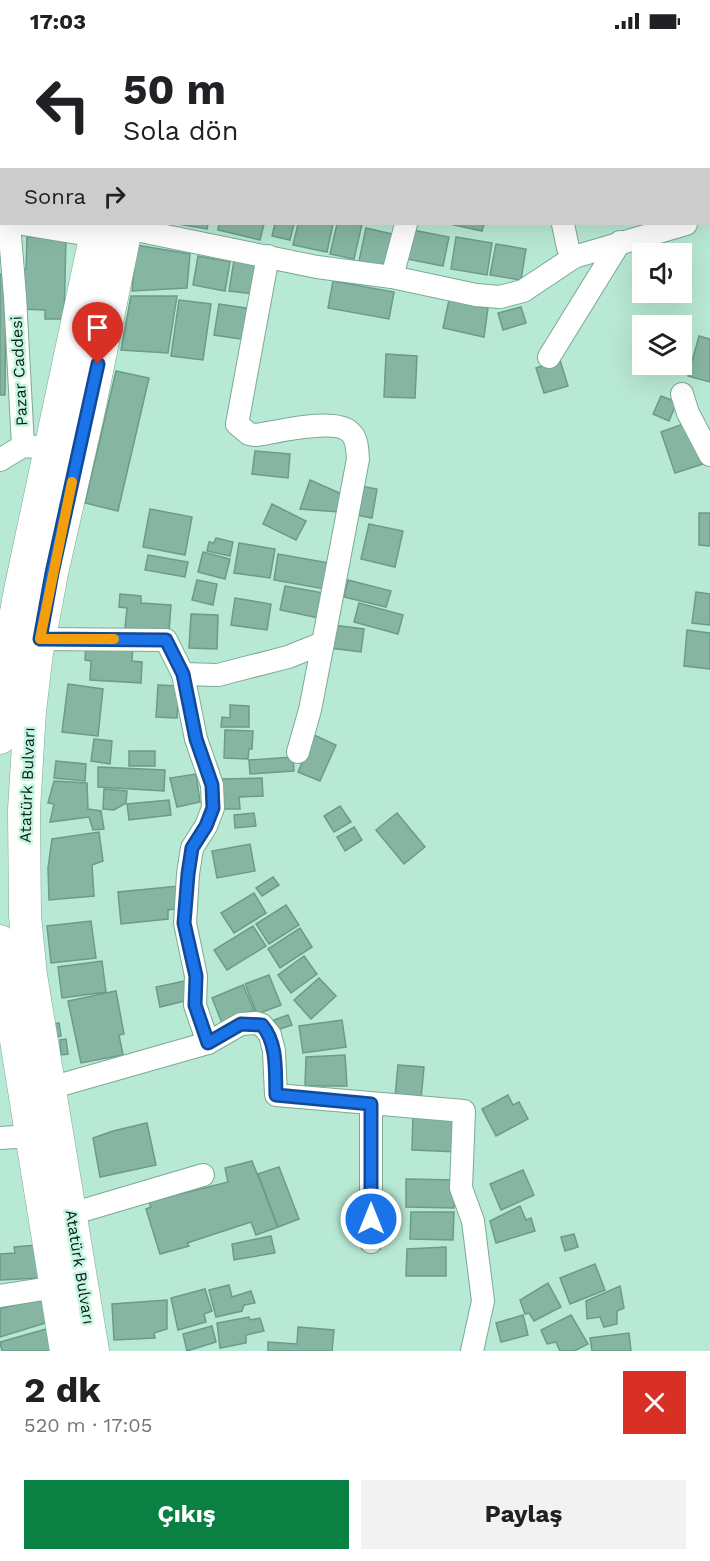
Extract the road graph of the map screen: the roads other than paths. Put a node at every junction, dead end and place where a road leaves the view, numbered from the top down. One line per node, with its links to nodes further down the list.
1 (9, 225): 13 (street, Pazar Caddesi)
2 (45, 225): 6 (street)
3 (406, 225): 10 (street)
4 (563, 225): 9 (street)
5 (682, 225): 7 (street)
6 (112, 228): 8 (street); 13 (highway, Atatürk Bulvarı)
7 (620, 242): 9 (street); 11 (street)
8 (268, 256): 10 (street); 17 (street)
9 (574, 258): 10 (street)
10 (392, 277)
11 (549, 357)
12 (682, 394): 14 (street)
13 (51, 449): 15 (street); 16 (highway, Atatürk Bulvarı); 19 (highway, Atatürk Bulvarı)
14 (710, 455)
15 (0, 460)
16 (40, 639): 18 (street); 23 (highway, Atatürk Bulvarı)
17 (323, 644): 18 (street); 20 (street)
18 (183, 674): 22 (street)
19 (0, 738)
20 (298, 752)
21 (0, 941): 25 (highway, Atatürk Bulvarı)
22 (208, 1043): 23 (street); 24 (street)
23 (50, 1088): 28 (highway, Atatürk Bulvarı)
24 (371, 1104): 29 (street); 34 (street)
25 (32, 1136): 26 (street); 30 (highway, Atatürk Bulvarı)
26 (0, 1138)
27 (203, 1175): 28 (street)
28 (71, 1214): 33 (highway, Atatürk Bulvarı)
29 (371, 1242)
30 (56, 1287): 31 (street); 32 (highway, Atatürk Bulvarı)
31 (0, 1296)
32 (66, 1351)
33 (93, 1351)
34 (471, 1351)

